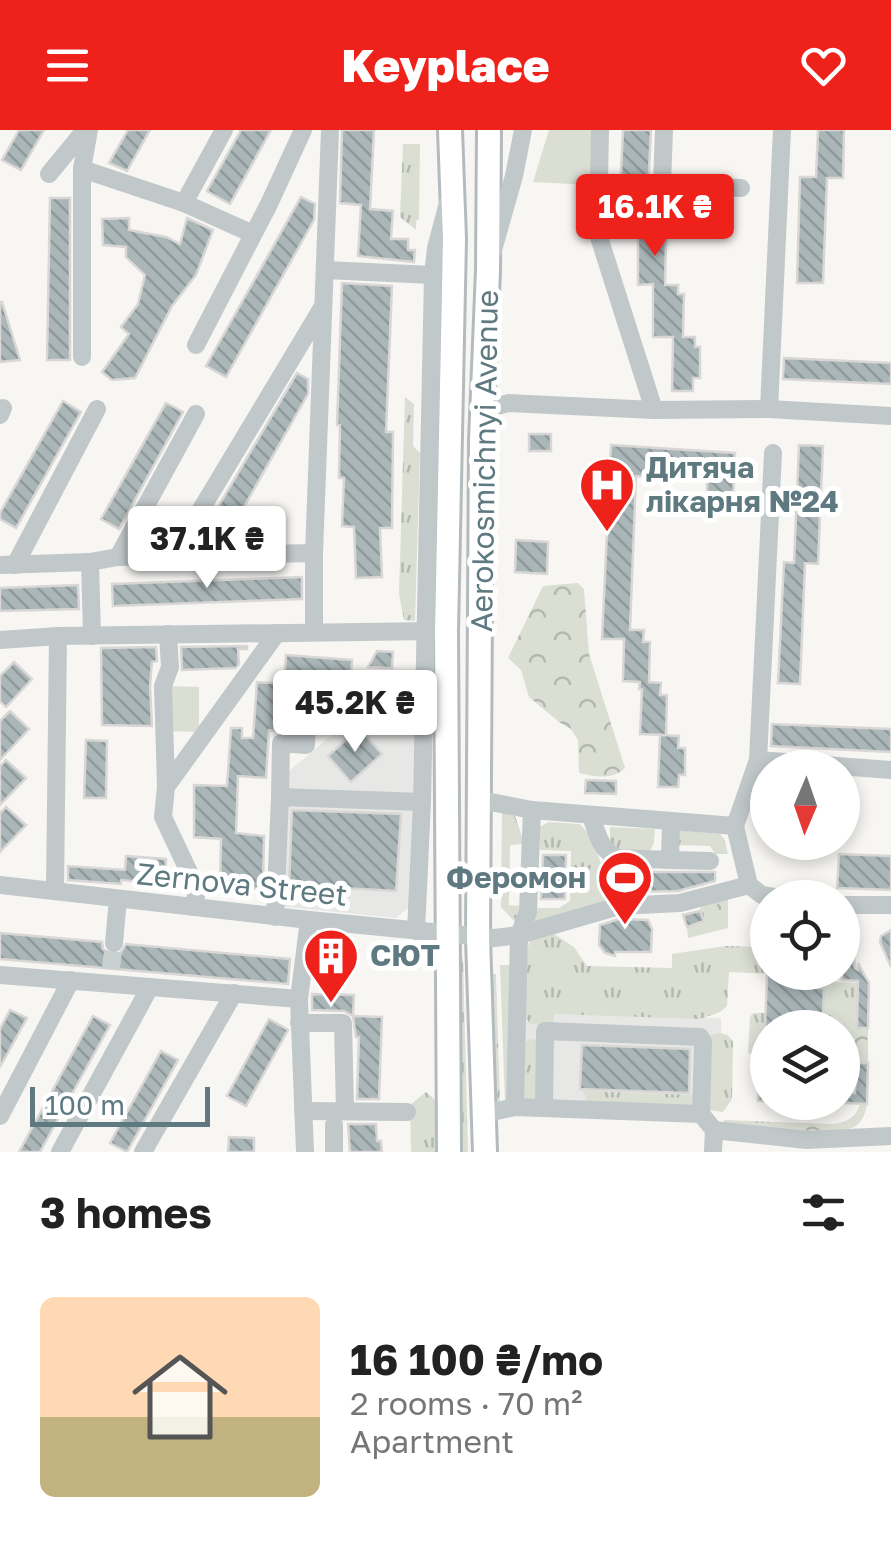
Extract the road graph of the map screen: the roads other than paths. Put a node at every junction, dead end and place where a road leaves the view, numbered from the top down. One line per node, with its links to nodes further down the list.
1 (87, 130): 11 (street); 12 (street)
2 (224, 130): 16 (street)
3 (302, 130): 18 (street)
4 (330, 130): 19 (street)
5 (450, 130): 15 (main road, Aerokosmichnyi Avenue)
6 (490, 130): 20 (main road, Aerokosmichnyi Avenue)
7 (523, 130): 20 (street)
8 (600, 130): 28 (street)
9 (664, 130): 13 (street)
10 (782, 130): 27 (street)
11 (82, 169): 16 (street); 24 (street)
12 (48, 174)
13 (662, 186): 14 (street); 17 (street)
14 (741, 188)
15 (451, 193): 21 (street); 37 (main road, Aerokosmichnyi Avenue)
16 (184, 204): 18 (street)
17 (661, 211)
18 (253, 234): 23 (street)
19 (325, 270): 21 (street); 22 (street)
20 (488, 270): 25 (main road, Aerokosmichnyi Avenue)
21 (433, 274): 37 (street)
22 (323, 306): 32 (street); 33 (street)
23 (196, 345)
24 (82, 357)
25 (482, 406): 28 (street); 51 (main road, Aerokosmichnyi Avenue)
26 (97, 409): 36 (street)
27 (769, 409): 28 (street); 30 (street)
28 (654, 410)
29 (196, 414): 34 (street)
30 (891, 416)
31 (773, 452): 45 (street)
32 (314, 552): 33 (street); 38 (street)
33 (173, 556): 34 (street)
34 (118, 557): 35 (street)
35 (90, 562): 36 (street); 42 (street)
36 (7, 565)
37 (436, 631): 38 (street); 52 (street); 69 (main road, Aerokosmichnyi Avenue)
38 (314, 632): 39 (street)
39 (277, 633): 40 (street); 49 (street)
40 (168, 634): 42 (street); 49 (street)
41 (58, 636): 42 (street); 43 (street); 61 (street)
42 (92, 636)
43 (0, 640)
44 (308, 694): 50 (street)
45 (758, 750)
46 (860, 768): 47 (street)
47 (891, 770)
48 (750, 783): 56 (street)
49 (166, 787): 65 (street)
50 (280, 797): 52 (street); 66 (street)
51 (480, 800): 53 (street); 71 (main road, Aerokosmichnyi Avenue)
52 (422, 802): 68 (street)
53 (532, 810): 54 (street); 70 (street)
54 (591, 816): 55 (street); 57 (street)
55 (672, 822): 56 (street); 57 (street)
56 (735, 826): 60 (street)
57 (670, 860): 58 (street)
58 (710, 862)
59 (0, 885): 61 (street, Zernova Street)
60 (749, 885): 70 (street, Zernova Street)
61 (54, 890): 62 (street, Zernova Street)
62 (118, 899): 65 (street, Zernova Street); 72 (street)
63 (860, 904): 64 (street)
64 (891, 905)
65 (194, 907): 66 (street, Zernova Street)
66 (274, 916): 67 (street, Zernova Street)
67 (309, 920): 68 (street, Zernova Street); 77 (street)
68 (416, 931): 69 (street, Zernova Street)
69 (446, 935): 71 (street, Zernova Street); 95 (main road, Aerokosmichnyi Avenue)
70 (519, 935): 71 (street, Zernova Street); 79 (street)
71 (478, 938): 85 (main road, Aerokosmichnyi Avenue)
72 (114, 943)
73 (0, 975): 74 (street)
74 (71, 980): 75 (street); 87 (street)
75 (150, 987): 76 (street); 91 (street)
76 (234, 993): 77 (street); 92 (street)
77 (299, 999): 78 (street)
78 (300, 1023): 83 (street); 88 (street)
79 (515, 1030): 80 (street); 81 (street)
80 (545, 1031): 82 (street); 86 (street)
81 (515, 1107): 82 (street); 85 (street)
82 (544, 1108): 86 (street)
83 (303, 1111): 88 (street); 93 (street)
84 (407, 1112): 88 (street)
85 (483, 1114): 96 (main road, Aerokosmichnyi Avenue)
86 (701, 1114): 89 (street)
87 (0, 1116)
88 (340, 1118): 94 (street)
89 (714, 1130): 90 (street); 97 (street)
90 (891, 1136)
91 (60, 1152)
92 (143, 1152)
93 (304, 1152)
94 (334, 1152)
95 (449, 1152)
96 (485, 1152)
97 (713, 1152)

